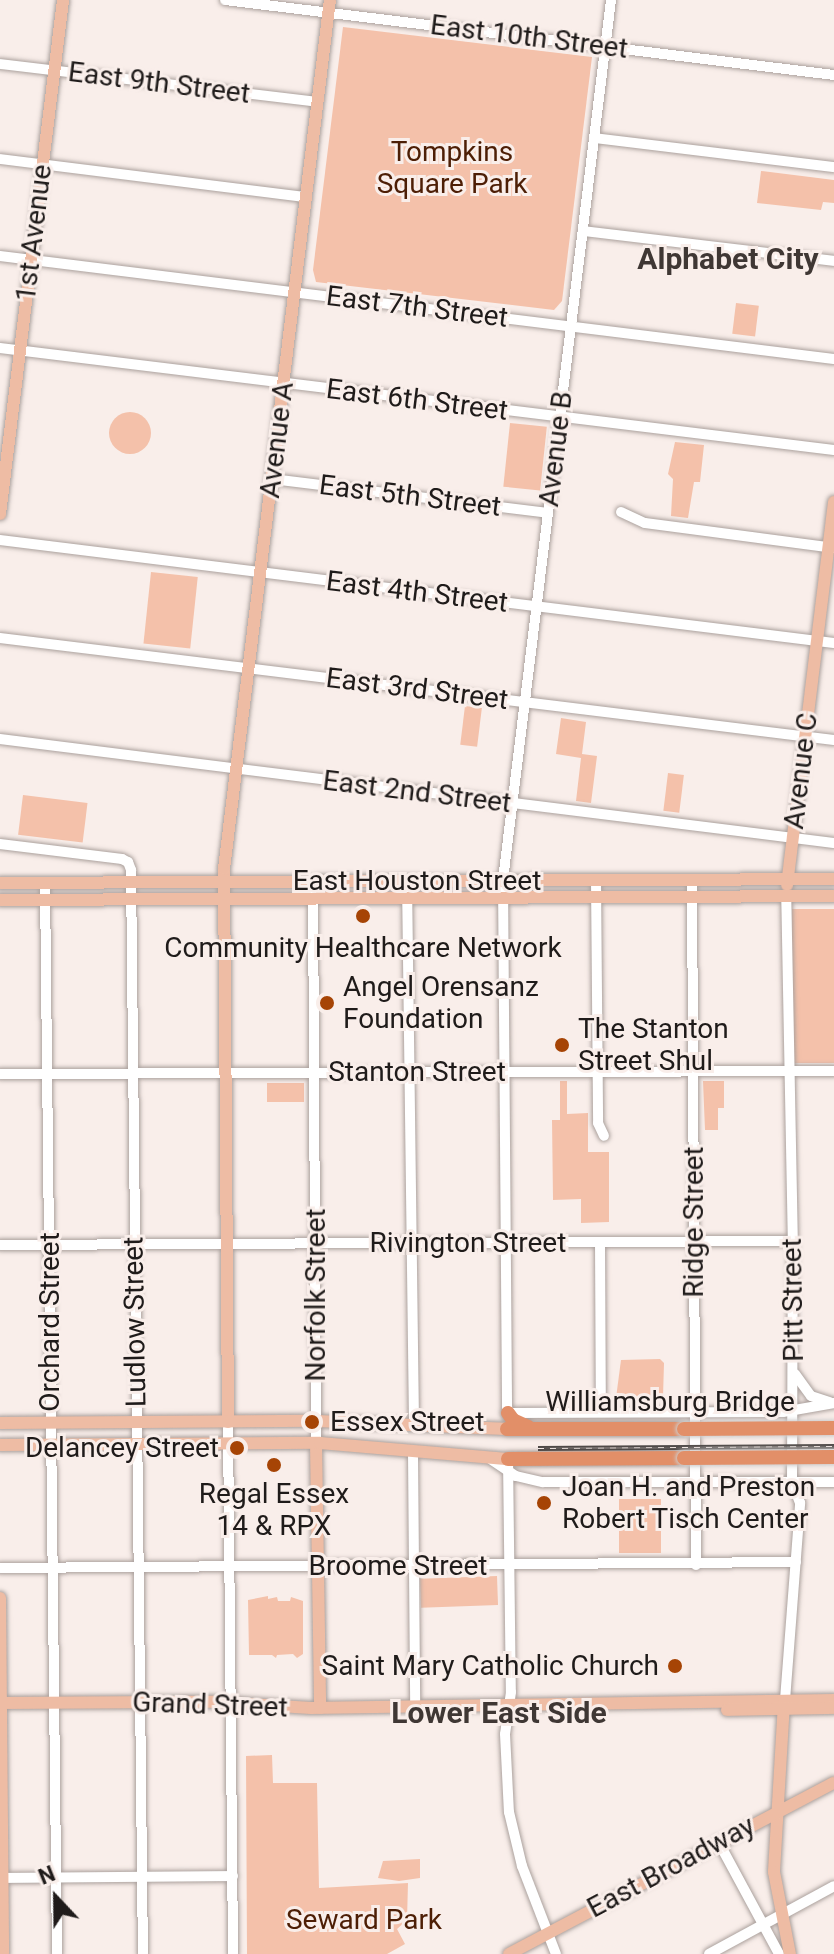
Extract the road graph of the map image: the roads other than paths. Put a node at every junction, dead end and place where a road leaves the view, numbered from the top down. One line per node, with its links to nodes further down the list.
1 (63, 0): 7 (main road, 1st Avenue)
2 (225, 0): 4 (street, East 10th Street)
3 (611, 0): 5 (street, Avenue B)
4 (329, 6): 5 (street, East 10th Street); 9 (main road, Avenue A)
5 (605, 47): 8 (street, East 10th Street); 10 (street, Avenue B)
6 (0, 64): 7 (street, East 9th Street)
7 (54, 70): 9 (street, East 9th Street); 12 (main road, 1st Avenue)
8 (834, 75)
9 (317, 102): 14 (main road, Avenue A)
10 (594, 138): 13 (street); 15 (street, Avenue B)
11 (0, 159): 12 (street)
12 (43, 165): 14 (street); 17 (main road, 1st Avenue)
13 (834, 167)
14 (306, 197): 19 (main road, Avenue A)
15 (583, 231): 18 (street); 20 (street, Avenue B)
16 (0, 256): 17 (street, East 7th Street)
17 (31, 260): 19 (street, East 7th Street); 22 (main road, 1st Avenue)
18 (834, 261)
19 (295, 293): 20 (street, East 7th Street); 24 (main road, Avenue A)
20 (571, 326): 23 (street, East 7th Street); 25 (street, Avenue B)
21 (0, 348): 22 (street, East 6th Street)
22 (20, 351): 24 (street, East 6th Street); 26 (main road, 1st Avenue)
23 (834, 359)
24 (284, 383): 25 (street, East 6th Street); 28 (main road, Avenue A)
25 (560, 417): 27 (street, East 6th Street); 31 (street, Avenue B)
26 (4, 446): 32 (main road, 1st Avenue)
27 (834, 450)
28 (272, 479): 31 (street, East 5th Street); 35 (main road, Avenue A)
29 (834, 502): 34 (main road, Avenue C)
30 (621, 512): 34 (street)
31 (548, 513): 36 (street, Avenue B)
32 (0, 514)
33 (0, 540): 35 (street, East 4th Street)
34 (831, 547): 38 (main road, Avenue C)
35 (261, 572): 36 (street, East 4th Street); 40 (main road, Avenue A)
36 (536, 607): 38 (street, East 4th Street); 41 (street, Avenue B)
37 (0, 638): 40 (street, East 3rd Street)
38 (817, 641): 39 (street, East 4th Street); 42 (main road, Avenue C)
39 (834, 643)
40 (249, 668): 41 (street, East 3rd Street); 45 (main road, Avenue A)
41 (525, 702): 42 (street, East 3rd Street); 46 (street, Avenue B)
42 (805, 736): 44 (street, East 3rd Street); 47 (main road, Avenue C)
43 (0, 739): 45 (street, East 2nd Street)
44 (834, 740)
45 (237, 768): 46 (street, East 2nd Street); 56 (main road, Avenue A)
46 (512, 804): 47 (street, East 2nd Street); 52 (street, Avenue B)
47 (792, 838): 48 (street, East 2nd Street); 50 (main road, Avenue C)
48 (834, 843)
49 (0, 844): 55 (street)
50 (787, 879): 51 (main road, East Houston Street); 54 (main road, East Houston Street); 62 (main road, Avenue C)
51 (834, 879)
52 (503, 880): 53 (main road, East Houston Street); 57 (main road, East Houston Street); 66 (street, Avenue B)
53 (596, 880): 54 (main road, East Houston Street); 64 (street)
54 (692, 880): 61 (street, Ridge Street)
55 (131, 881): 56 (main road, East Houston Street); 60 (main road, East Houston Street); 71 (street, Ludlow Street)
56 (224, 881): 58 (main road, East Houston Street); 67 (main road)
57 (407, 881): 58 (main road, East Houston Street); 65 (street)
58 (313, 882): 68 (street, Norfolk Street)
59 (0, 883): 60 (main road, East Houston Street)
60 (45, 883): 70 (street, Orchard Street)
61 (692, 896): 62 (main road, East Houston Street); 64 (main road, East Houston Street); 77 (street, Ridge Street)
62 (786, 896): 63 (main road, East Houston Street); 72 (street, Pitt Street)
63 (834, 896)
64 (596, 897): 66 (main road, East Houston Street); 76 (street)
65 (407, 898): 66 (main road, East Houston Street); 68 (main road, East Houston Street); 74 (street)
66 (502, 898): 75 (street, Avenue B)
67 (224, 899): 68 (main road, East Houston Street); 71 (main road, East Houston Street); 78 (main road)
68 (313, 899): 79 (street, Norfolk Street)
69 (0, 900): 70 (main road, East Houston Street)
70 (45, 900): 71 (main road, East Houston Street); 81 (street, Orchard Street)
71 (131, 900): 82 (street, Ludlow Street)
72 (790, 1071): 73 (street, Stanton Street); 77 (street, Stanton Street); 84 (street, Pitt Street)
73 (834, 1071)
74 (409, 1072): 75 (street, Stanton Street); 79 (street, Stanton Street); 87 (street)
75 (504, 1072): 76 (street, Stanton Street); 88 (street, Avenue B)
76 (597, 1072): 77 (street, Stanton Street); 83 (street)
77 (693, 1072): 86 (street, Ridge Street)
78 (225, 1073): 79 (street, Stanton Street); 82 (street, Stanton Street); 89 (main road)
79 (314, 1073): 90 (street, Norfolk Street)
80 (0, 1074): 81 (street, Stanton Street)
81 (48, 1074): 82 (street, Stanton Street); 92 (street, Orchard Street)
82 (133, 1074): 93 (street, Ludlow Street)
83 (604, 1136)
84 (793, 1241): 86 (street, Rivington Street); 94 (street, Pitt Street)
85 (600, 1242): 86 (street, Rivington Street); 88 (street, Rivington Street); 98 (street)
86 (694, 1242): 96 (street, Ridge Street)
87 (410, 1243): 88 (street, Rivington Street); 90 (street, Rivington Street); 105 (street)
88 (505, 1243): 99 (street, Avenue B)
89 (226, 1244): 90 (street, Rivington Street); 93 (street, Rivington Street); 101 (main road)
90 (315, 1244): 100 (street, Norfolk Street)
91 (0, 1245): 92 (street, Rivington Street)
92 (50, 1245): 93 (street, Rivington Street); 103 (street, Orchard Street)
93 (134, 1245): 104 (street, Ludlow Street)
94 (794, 1372): 95 (street); 97 (street, Pitt Street)
95 (834, 1403): 97 (street)
96 (695, 1411): 97 (street); 98 (street); 117 (street, Ridge Street)
97 (791, 1411): 118 (street, Pitt Street)
98 (601, 1412): 99 (street)
99 (508, 1413): 106 (highway)
100 (317, 1421): 101 (main road); 105 (main road); 109 (street, Norfolk Street)
101 (228, 1422): 104 (main road); 111 (street)
102 (0, 1423): 103 (main road)
103 (51, 1423): 104 (main road); 113 (street, Orchard Street)
104 (136, 1423): 110 (street, Ludlow Street)
105 (414, 1423): 108 (main road)
106 (532, 1428): 107 (highway, Williamsburg Bridge, bridge); 108 (highway, Williamsburg Bridge)
107 (834, 1428)
108 (507, 1429)
109 (316, 1443): 111 (main road); 114 (main road); 126 (main road, Norfolk Street)
110 (137, 1444): 111 (main road); 113 (main road); 124 (street, Ludlow Street)
111 (228, 1444): 125 (street)
112 (0, 1445): 113 (main road)
113 (51, 1445): 128 (street, Orchard Street)
114 (413, 1453): 116 (main road); 122 (street)
115 (834, 1457): 116 (highway, Williamsburg Bridge, bridge)
116 (508, 1466): 117 (street); 123 (street)
117 (695, 1482): 118 (street); 121 (street, Ridge Street)
118 (792, 1482): 119 (street); 120 (street, Pitt Street)
119 (834, 1482)
120 (796, 1562): 121 (street, Broome Street); 135 (street, Pitt Street)
121 (696, 1565): 123 (street, Broome Street)
122 (413, 1566): 123 (street, Broome Street); 126 (street, Broome Street); 136 (street)
123 (509, 1566): 137 (street)
124 (138, 1567): 125 (street, Broome Street); 128 (street, Broome Street); 131 (street, Ludlow Street)
125 (229, 1567): 126 (street, Broome Street); 134 (street)
126 (318, 1567): 138 (main road, Norfolk Street)
127 (0, 1568): 128 (street, Broome Street)
128 (53, 1568): 133 (street, Orchard Street)
129 (0, 1598): 132 (main road)
130 (834, 1700): 135 (main road, Grand Street)
131 (140, 1702): 133 (main road, Grand Street); 134 (main road, Grand Street); 145 (street, Ludlow Street)
132 (1, 1703): 133 (main road, Grand Street); 146 (main road)
133 (55, 1703): 144 (street, Orchard Street)
134 (231, 1705): 138 (main road, Grand Street); 143 (street)
135 (784, 1705): 137 (main road, Grand Street); 139 (main road, Grand Street); 141 (main road)
136 (418, 1707): 137 (main road, Grand Street); 138 (main road, Grand Street)
137 (507, 1707): 150 (street)
138 (320, 1708)
139 (834, 1708)
140 (834, 1783): 141 (main road, East Broadway)
141 (776, 1812): 142 (main road, East Broadway); 148 (main road)
142 (718, 1841): 149 (street); 150 (main road, East Broadway)
143 (233, 1876): 145 (street); 154 (street)
144 (56, 1877): 145 (street); 146 (street); 152 (street, Orchard Street)
145 (141, 1877): 153 (street, Ludlow Street)
146 (2, 1878): 151 (main road)
147 (834, 1886): 148 (street)
148 (780, 1916): 149 (street); 159 (main road)
149 (763, 1925): 157 (street); 158 (street)
150 (547, 1933): 155 (main road, East Broadway); 156 (street)
151 (3, 1954)
152 (57, 1954)
153 (143, 1954)
154 (233, 1954)
155 (509, 1954)
156 (556, 1954)
157 (709, 1954)
158 (779, 1954)
159 (790, 1954)

